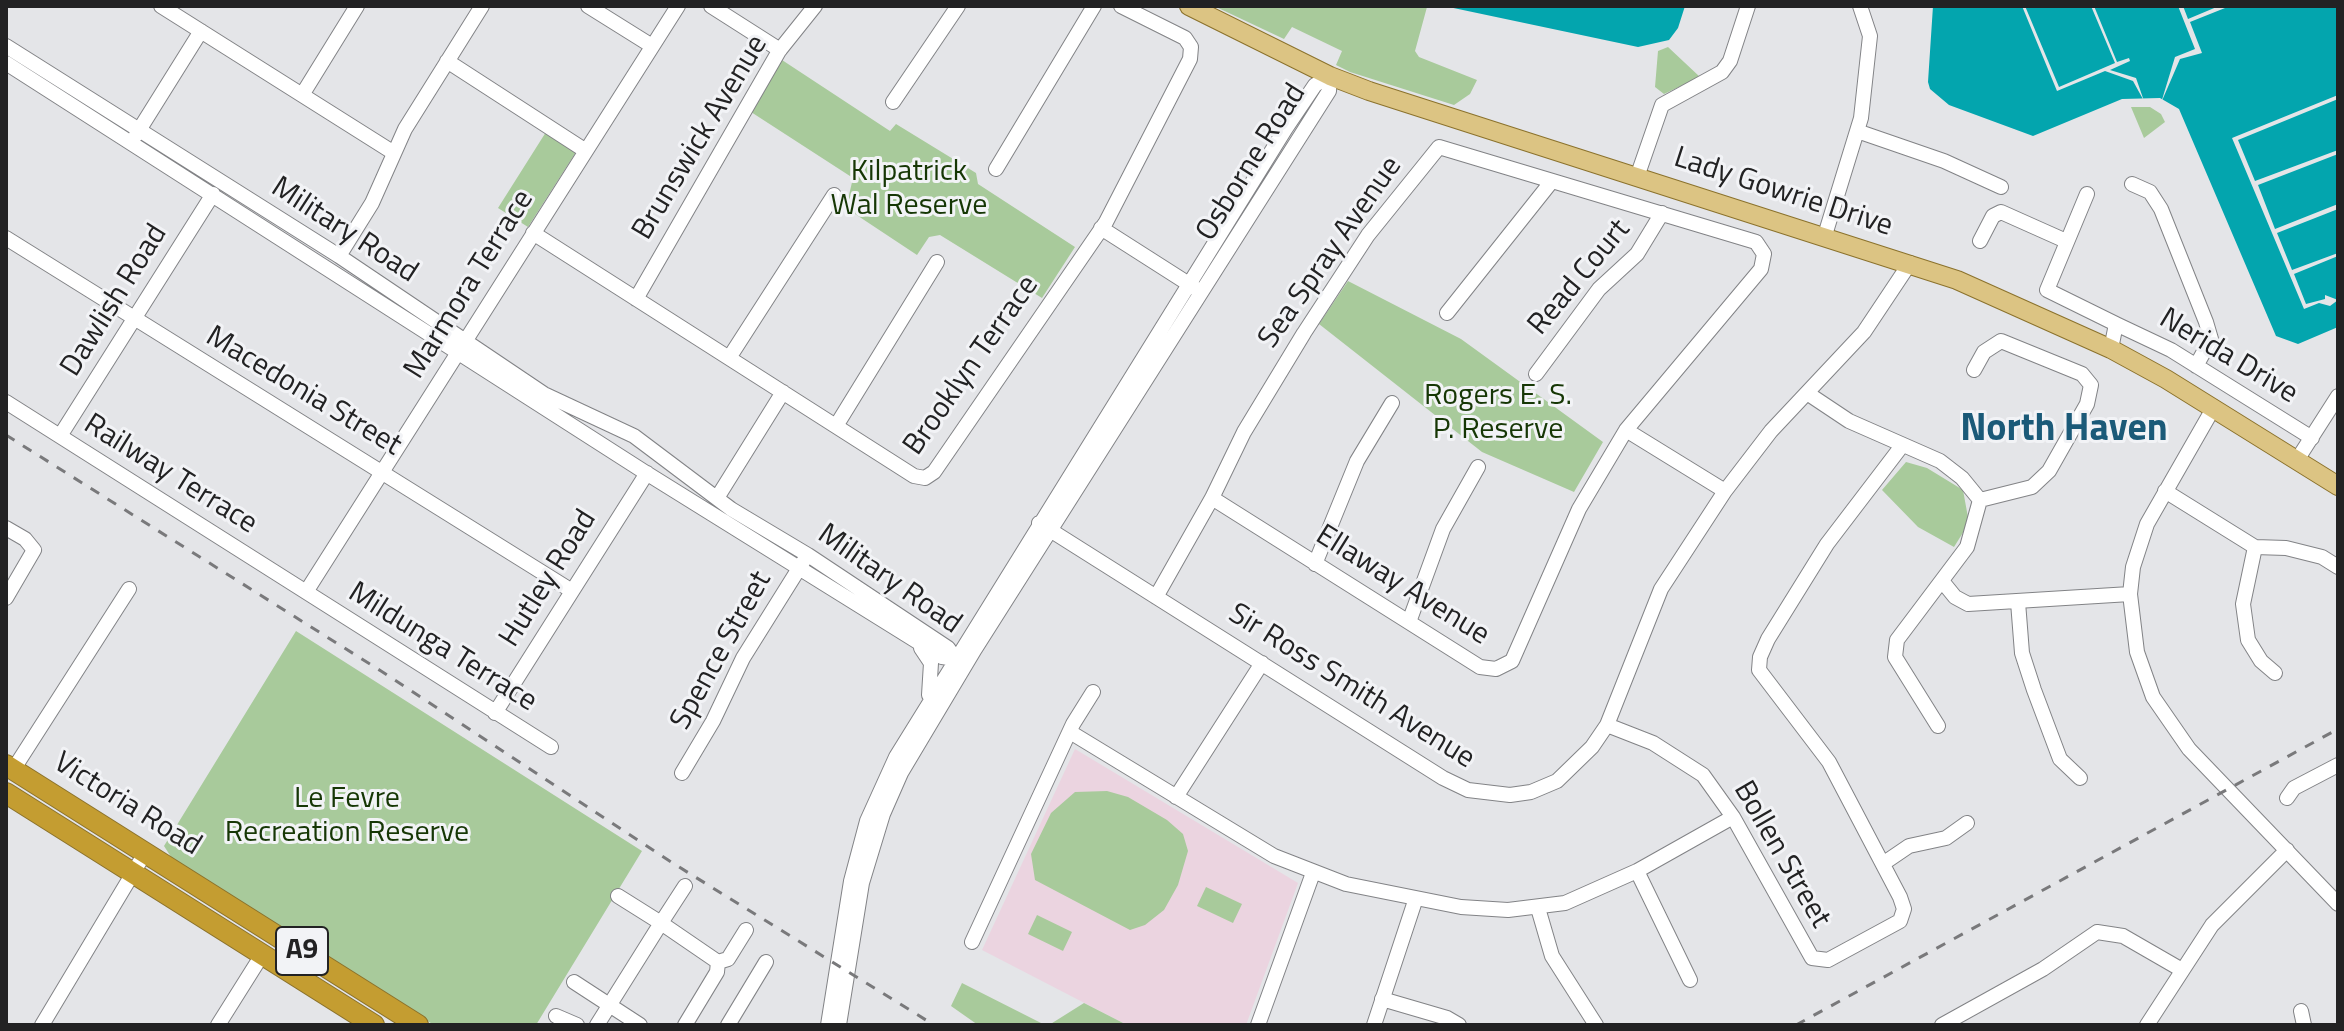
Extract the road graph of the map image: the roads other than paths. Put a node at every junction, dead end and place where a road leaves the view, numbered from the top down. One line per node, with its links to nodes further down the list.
1 (161, 6): 14 (street)
2 (357, 6): 21 (street)
3 (482, 6): 18 (street)
4 (588, 6): 16 (street)
5 (678, 6): 16 (street, Marmora Terrace)
6 (711, 6): 17 (street)
7 (815, 6): 17 (street, Brunswick Avenue)
8 (958, 6): 22 (street)
9 (1094, 6): 27 (street)
10 (1121, 6): 36 (street, Brooklyn Terrace)
11 (1189, 6): 20 (main road, Lady Gowrie Drive)
12 (1748, 6): 28 (street)
13 (1860, 6): 23 (street)
14 (201, 31): 21 (street); 24 (street)
15 (6, 46): 24 (street, Military Road)
16 (652, 46): 25 (street, Marmora Terrace)
17 (780, 50): 48 (street, Brunswick Avenue)
18 (447, 61): 25 (street); 26 (street)
19 (6, 63): 24 (street, Military Road)
20 (1330, 76): 28 (main road, Lady Gowrie Drive); 46 (street, Osborne Road); 47 (street, Osborne Road)
21 (302, 95): 26 (street)
22 (893, 102)
23 (1857, 131): 31 (street); 38 (street)
24 (135, 136): 32 (street, Military Road); 43 (street, Military Road)
25 (586, 151): 37 (street, Marmora Terrace)
26 (394, 153): 43 (street)
27 (996, 169)
28 (1637, 177): 38 (main road, Lady Gowrie Drive)
29 (1552, 181): 35 (street, Sea Spray Avenue); 49 (street); 77 (street, Sea Spray Avenue)
30 (2132, 184): 55 (street)
31 (2001, 187)
32 (213, 194): 50 (street, Dawlish Road); 52 (street, Military Road)
33 (2087, 194): 41 (street, Nerida Drive)
34 (834, 195): 54 (street)
35 (1662, 213): 42 (street, Sea Spray Avenue); 57 (street, Read Court)
36 (1101, 228): 46 (street); 64 (street, Brooklyn Terrace)
37 (533, 233): 48 (street, Brooklyn Terrace); 52 (street, Marmora Terrace)
38 (1825, 235): 45 (main road, Lady Gowrie Drive)
39 (6, 238): 50 (street, Macedonia Street)
40 (1980, 241): 41 (street)
41 (2066, 241): 51 (street, Nerida Drive)
42 (1756, 242): 65 (street, Ellaway Avenue)
43 (339, 256): 52 (street, Military Road)
44 (937, 262): 64 (street)
45 (1910, 263): 53 (main road, Lady Gowrie Drive); 59 (street, Sir Ross Smith Avenue)
46 (1188, 284): 47 (street); 80 (street, Osborne Road)
47 (1202, 292): 80 (street, Osborne Road)
48 (636, 299): 54 (street, Brooklyn Terrace)
49 (1447, 313)
50 (134, 319): 66 (street, Dawlish Road); 72 (street, Macedonia Street)
51 (2116, 324): 53 (street, Nerida Drive); 55 (street, Nerida Drive)
52 (461, 346): 71 (street, Military Road); 72 (street, Marmora Terrace); 76 (street, Military Road)
53 (2111, 349): 63 (main road, Lady Gowrie Drive)
54 (729, 358): 58 (street, Brooklyn Terrace)
55 (2196, 366): 67 (street, Nerida Drive)
56 (1974, 370): 78 (street)
57 (1536, 374)
58 (783, 392): 64 (street, Brooklyn Terrace); 76 (street)
59 (1807, 393): 68 (street); 74 (street, Sir Ross Smith Avenue)
60 (2338, 396): 67 (street)
61 (6, 402): 66 (street, Railway Terrace)
62 (1392, 403): 83 (street)
63 (2214, 407): 69 (main road, Lady Gowrie Drive); 75 (street)
64 (836, 426)
65 (1626, 430): 74 (street); 93 (street, Ellaway Avenue)
66 (60, 436): 88 (street, Railway Terrace)
67 (2312, 438): 69 (street)
68 (1901, 447): 78 (street); 123 (street)
69 (2297, 460): 73 (main road, Lady Gowrie Drive)
70 (1478, 467): 93 (street)
71 (647, 473): 82 (street, Military Road); 87 (street, Hutley Road)
72 (380, 474): 87 (street, Macedonia Street); 88 (street, Marmora Terrace)
73 (2338, 486)
74 (1725, 491): 103 (street, Sir Ross Smith Avenue)
75 (2165, 491): 81 (street); 89 (street)
76 (717, 498): 82 (street, Military Road)
77 (1212, 498): 83 (street, Ellaway Avenue); 90 (street, Sea Spray Avenue)
78 (1980, 500): 85 (street)
79 (6, 528): 91 (street)
80 (1045, 528): 90 (street, Sir Ross Smith Avenue); 95 (street, Osborne Road)
81 (2255, 547): 84 (street); 98 (street)
82 (804, 561): 94 (street, Military Road); 109 (street, Spence Street)
83 (1315, 564): 93 (street, Ellaway Avenue)
84 (2338, 567)
85 (1942, 581): 92 (street); 104 (street)
86 (129, 589): 108 (street)
87 (572, 591): 102 (street, Hutley Road)
88 (306, 592): 102 (street, Mildunga Terrace)
89 (2130, 594): 92 (street); 121 (street)
90 (1156, 597): 97 (street, Sir Ross Smith Avenue)
91 (6, 598)
92 (2018, 602): 110 (street)
93 (1409, 622)
94 (915, 634): 95 (street); 96 (street, Military Road); 101 (street)
95 (972, 644): 96 (street); 99 (street, Osborne Road)
96 (956, 659): 99 (street); 101 (street)
97 (1262, 663): 103 (street, Sir Ross Smith Avenue); 112 (street)
98 (2275, 673)
99 (955, 681): 114 (street, Osborne Road)
100 (1093, 692): 105 (street)
101 (926, 707): 117 (street)
102 (495, 713): 106 (street, Mildunga Terrace)
103 (1607, 725): 115 (street, Bollen Street)
104 (1938, 726)
105 (1070, 732): 112 (street); 134 (street)
106 (551, 747)
107 (2338, 765): 113 (street)
108 (9, 767): 116 (highway, Victoria Road / A9)
109 (682, 773)
110 (2080, 778)
111 (6, 793): 119 (highway, Victoria Road / A9)
112 (1176, 797): 126 (street)
113 (2287, 798)
114 (883, 814): 117 (street); 120 (street, Osborne Road)
115 (1733, 817): 123 (street, Bollen Street); 124 (street)
116 (93, 821): 119 (highway); 122 (highway, Victoria Road / A9)
117 (867, 821): 120 (street); 155 (street)
118 (1967, 823): 123 (street)
119 (81, 840): 125 (highway, Victoria Road / A9)
120 (874, 841): 156 (street, Osborne Road)
121 (2287, 850): 130 (street); 138 (street)
122 (145, 853): 125 (street); 144 (highway, Victoria Road / A9)
123 (1884, 863)
124 (1637, 871): 131 (street); 139 (street)
125 (133, 873): 135 (highway, Victoria Road / A9); 146 (street)
126 (1313, 873): 129 (street); 157 (street)
127 (685, 886): 132 (street)
128 (618, 896): 132 (street)
129 (1415, 901): 131 (street); 141 (street)
130 (2338, 904)
131 (1538, 908): 160 (street)
132 (661, 923): 136 (street); 142 (street)
133 (746, 930): 136 (street)
134 (972, 942)
135 (262, 955): 147 (street); 148 (highway, Victoria Road / A9)
136 (718, 962): 153 (street)
137 (766, 962): 154 (street)
138 (2182, 970): 145 (street); 162 (street)
139 (1690, 980)
140 (574, 982): 142 (street)
141 (1382, 999): 158 (street); 159 (street)
142 (609, 1005): 151 (street); 152 (street)
143 (556, 1016): 150 (street)
144 (392, 1018): 149 (highway, Victoria Road / A9)
145 (1968, 1019): 161 (street)
146 (42, 1025)
147 (218, 1025)
148 (374, 1025)
149 (418, 1025)
150 (577, 1025)
151 (597, 1025)
152 (640, 1025)
153 (685, 1025)
154 (728, 1025)
155 (828, 1025)
156 (839, 1025)
157 (1258, 1025)
158 (1374, 1025)
159 (1459, 1025)
160 (1596, 1025)
161 (1942, 1025)
162 (2147, 1025)

